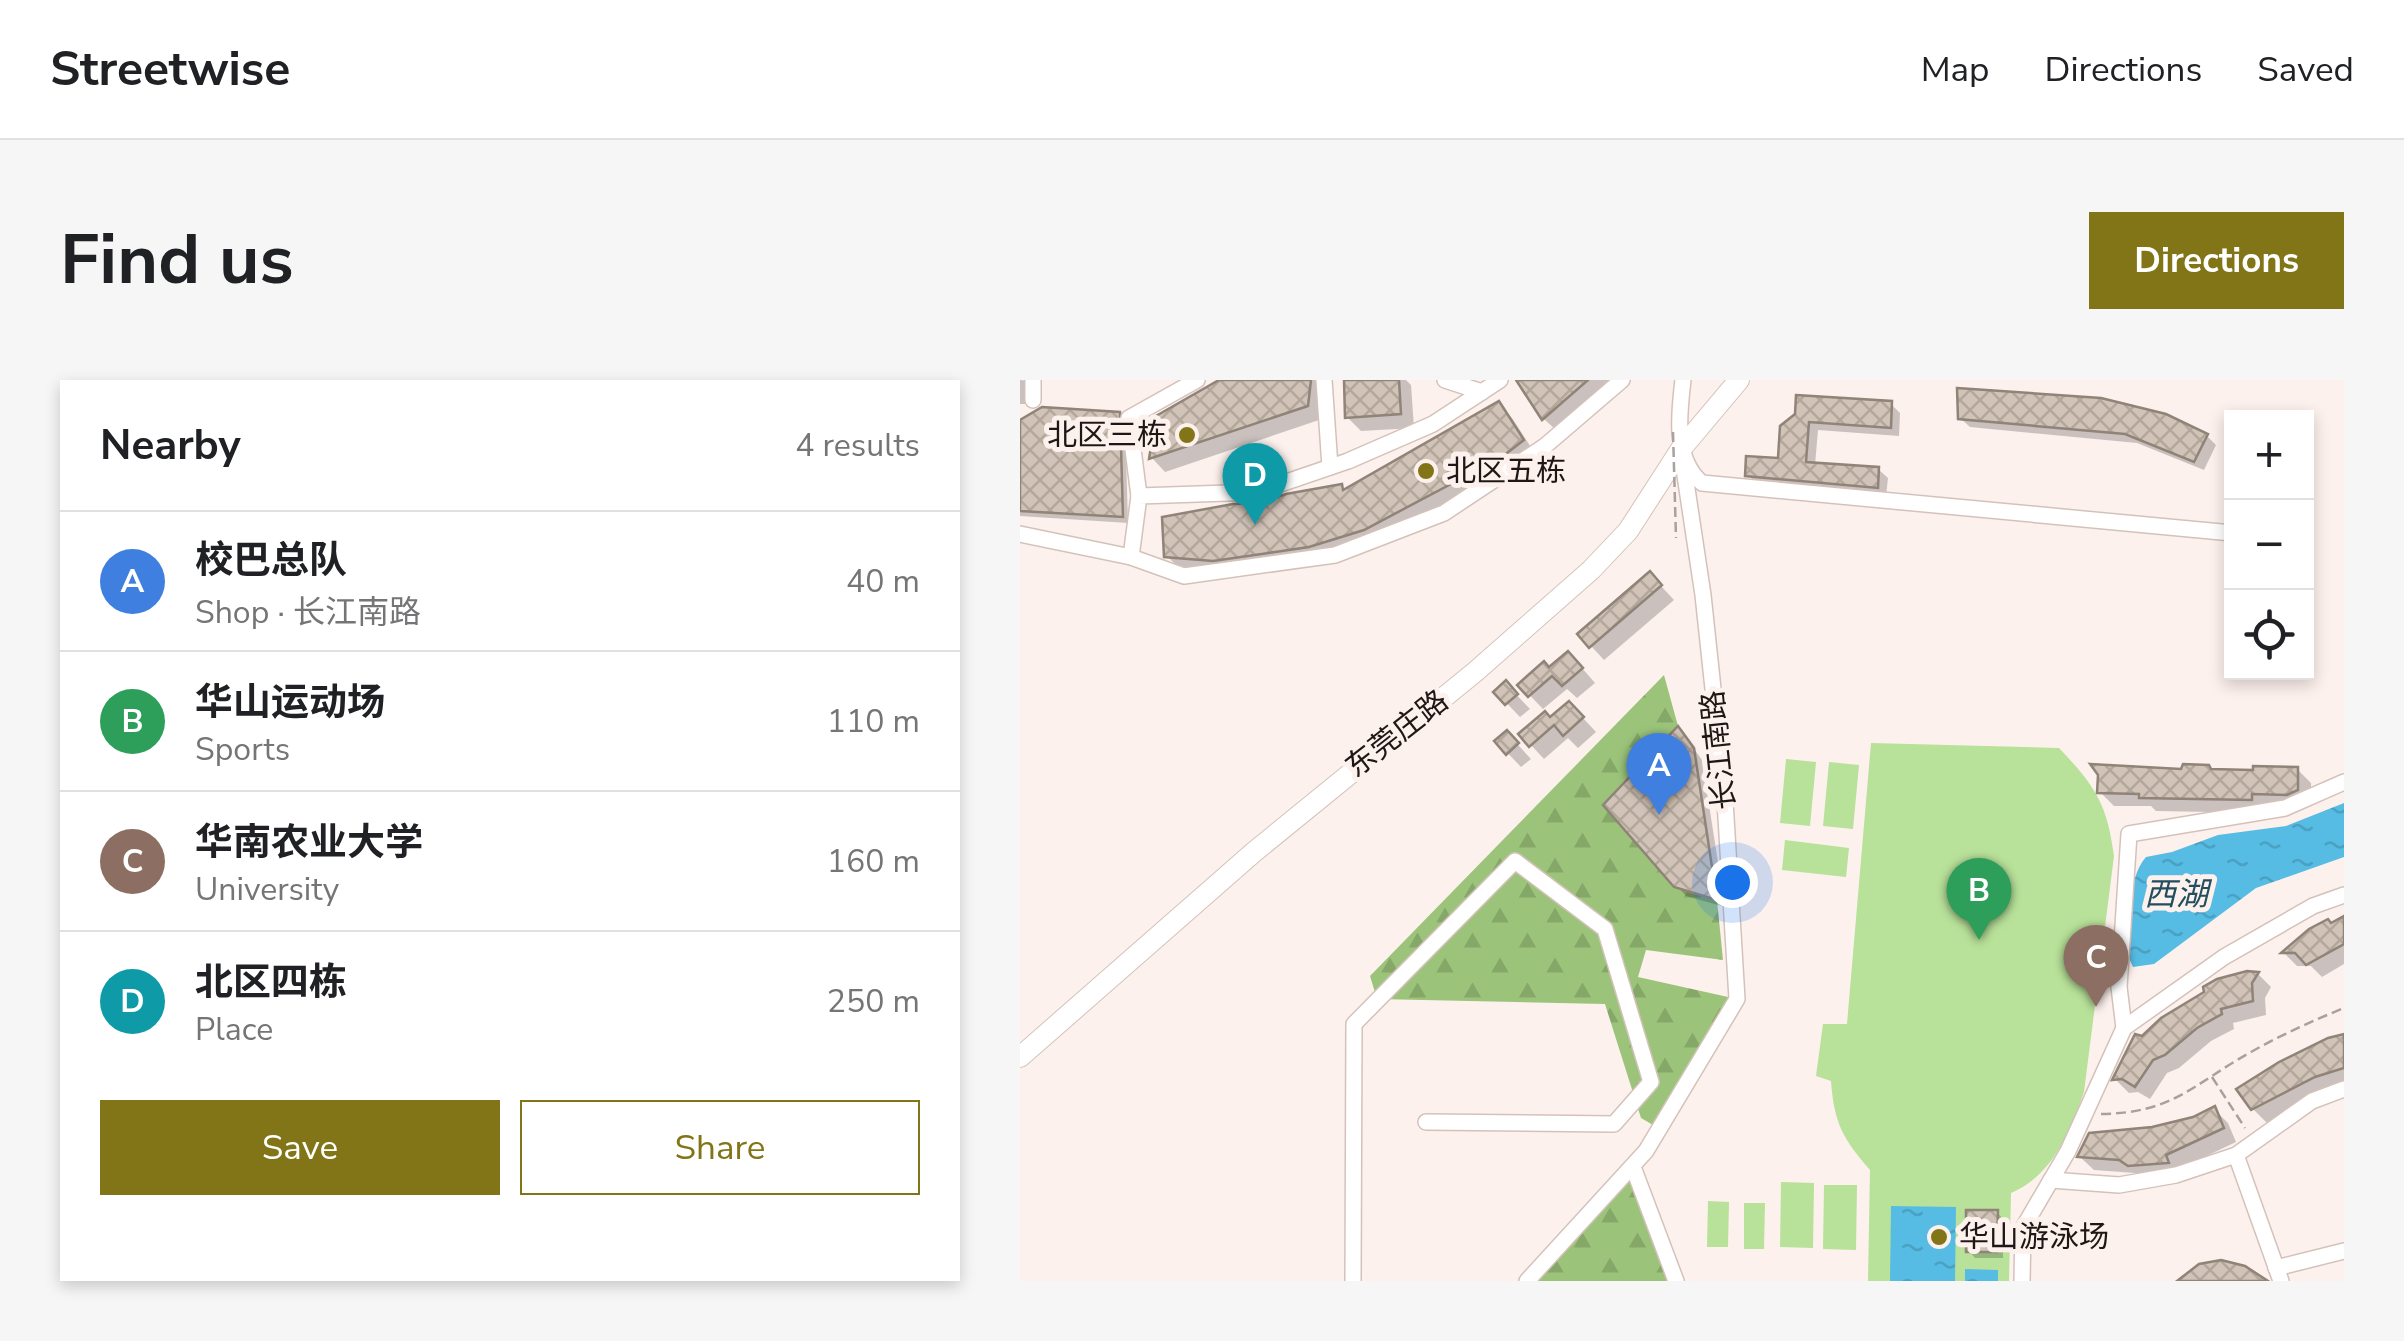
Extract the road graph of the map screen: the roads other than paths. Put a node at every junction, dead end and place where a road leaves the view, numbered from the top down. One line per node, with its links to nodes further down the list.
1 (1033, 380): 10 (street)
2 (1198, 380): 13 (street)
3 (1324, 380): 12 (street)
4 (1445, 380): 9 (street)
5 (1500, 380): 9 (street)
6 (1622, 380): 16 (street)
7 (1684, 380): 11 (street, 长江南路)
8 (1739, 380): 11 (street, 东莞庄路)
9 (1482, 392): 12 (street)
10 (1033, 400)
11 (1677, 441): 14 (street); 20 (street, 东莞庄路); 24 (street, 长江南路)
12 (1330, 467): 13 (street)
13 (1139, 496): 16 (street)
14 (2224, 532)
15 (1020, 534): 16 (street)
16 (1131, 558)
17 (2344, 782): 19 (street)
18 (2344, 894): 19 (street)
19 (2124, 1028): 25 (street)
20 (1020, 1057)
21 (2344, 1089): 23 (street)
22 (1426, 1122): 28 (street)
23 (2236, 1155): 25 (street); 27 (street)
24 (1633, 1168): 29 (street, 长江南路); 30 (street)
25 (2051, 1180): 31 (street)
26 (2344, 1251): 27 (street)
27 (2279, 1274)
28 (1353, 1281)
29 (1527, 1281)
30 (1676, 1281)
31 (2022, 1281)

